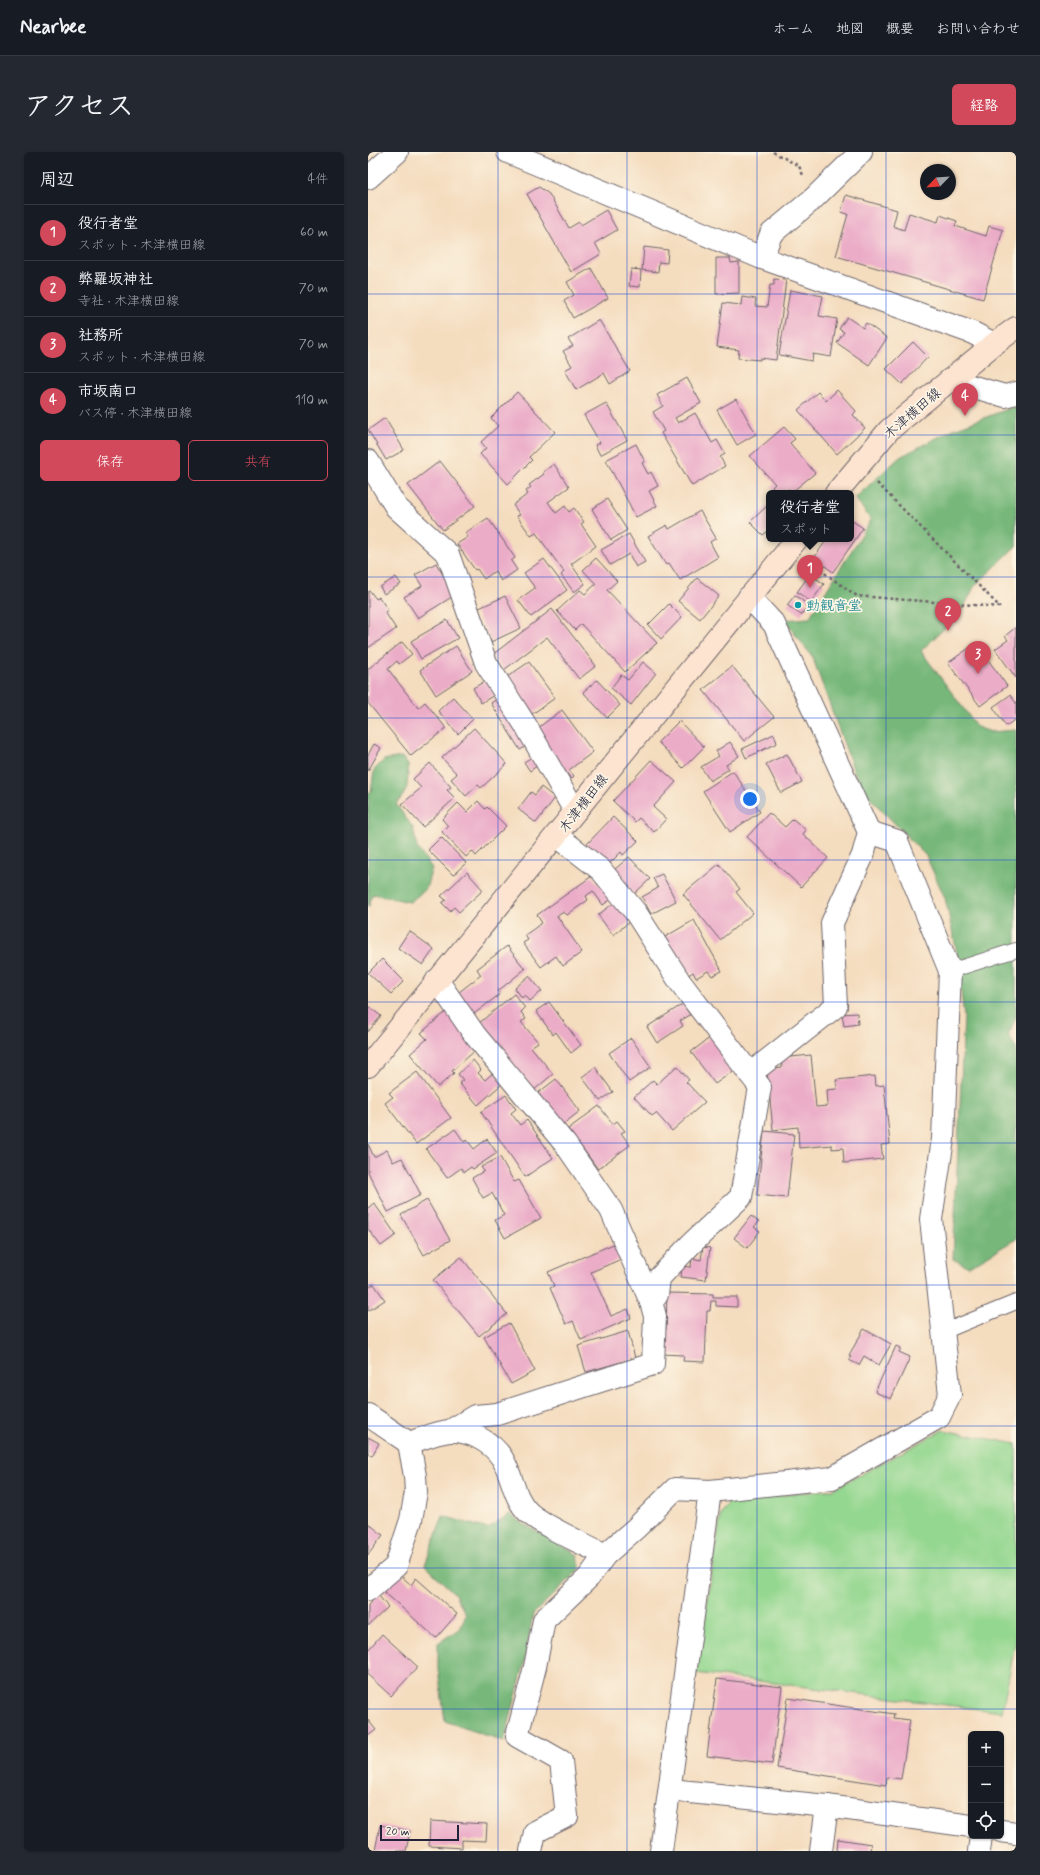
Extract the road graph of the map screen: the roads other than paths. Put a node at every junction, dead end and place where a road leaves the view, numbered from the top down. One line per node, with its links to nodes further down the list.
1 (397, 152): 4 (street)
2 (508, 152): 5 (street)
3 (861, 152): 5 (street)
4 (368, 178)
5 (762, 258): 7 (street)
6 (1016, 328): 7 (main road, 木津横田線)
7 (994, 344): 8 (main road, 木津横田線)
8 (950, 380): 9 (street); 11 (main road, 木津横田線)
9 (1016, 393)
10 (368, 461): 14 (street)
11 (839, 490)
12 (793, 544): 13 (main road, 木津横田線)
13 (749, 597): 14 (main road, 木津横田線); 15 (street)
14 (575, 811): 16 (main road, 木津横田線)
15 (870, 832): 18 (street); 21 (street)
16 (557, 836): 19 (main road, 木津横田線); 21 (street)
17 (1016, 950): 18 (lane)
18 (950, 971): 24 (street)
19 (436, 980): 20 (main road, 木津横田線); 22 (street)
20 (368, 1066)
21 (750, 1074): 22 (street)
22 (651, 1302): 26 (street)
23 (1016, 1302): 24 (lane)
24 (945, 1331): 28 (street)
25 (368, 1415): 27 (street)
26 (450, 1431): 27 (street); 29 (street)
27 (409, 1443): 30 (street)
28 (710, 1491): 29 (street); 31 (street)
29 (605, 1555): 37 (street)
30 (368, 1590)
31 (670, 1790): 32 (street); 38 (street)
32 (827, 1806): 33 (street); 39 (street)
33 (968, 1826)
34 (1004, 1831): 35 (street)
35 (1016, 1833)
36 (981, 1839): 40 (street)
37 (531, 1851)
38 (661, 1851)
39 (821, 1851)
40 (979, 1851)

